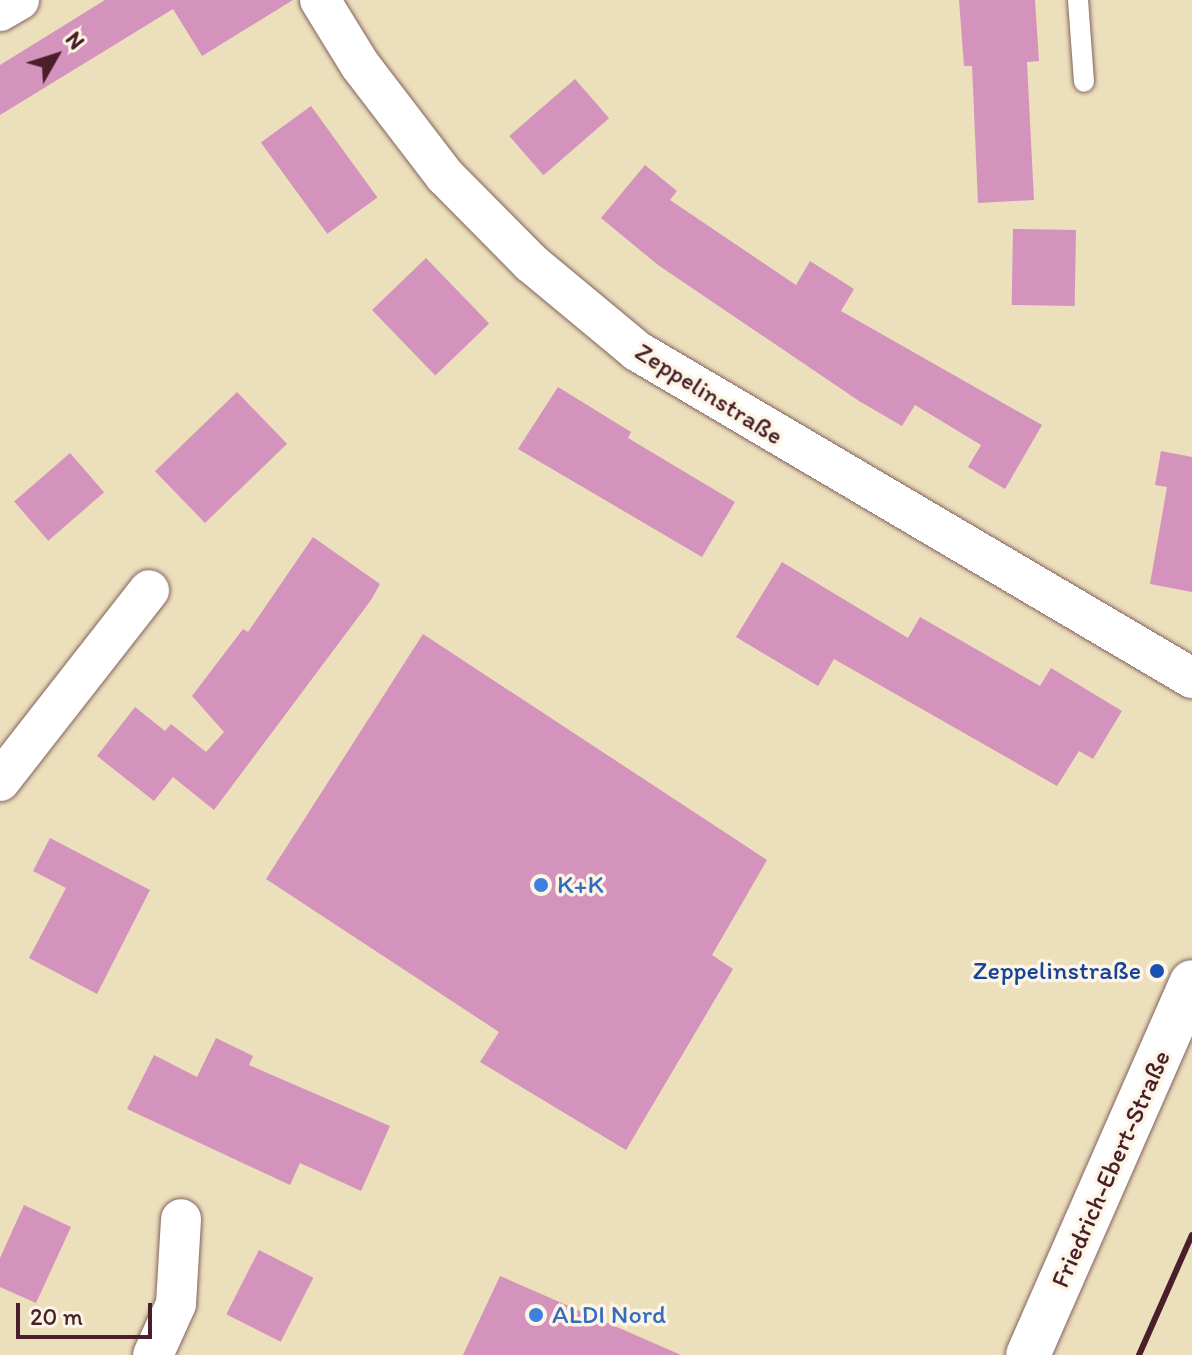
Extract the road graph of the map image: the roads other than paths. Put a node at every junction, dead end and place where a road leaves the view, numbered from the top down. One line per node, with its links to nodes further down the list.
1 (19, 0): 4 (street)
2 (320, 0): 7 (street, Zeppelinstraße)
3 (1078, 0): 5 (lane)
4 (0, 11)
5 (1084, 82)
6 (149, 590): 8 (street)
7 (1192, 678)
8 (0, 781)
9 (1192, 982): 12 (street, Friedrich-Ebert-Straße)
10 (181, 1219): 11 (street)
11 (153, 1355)
12 (1028, 1355)

